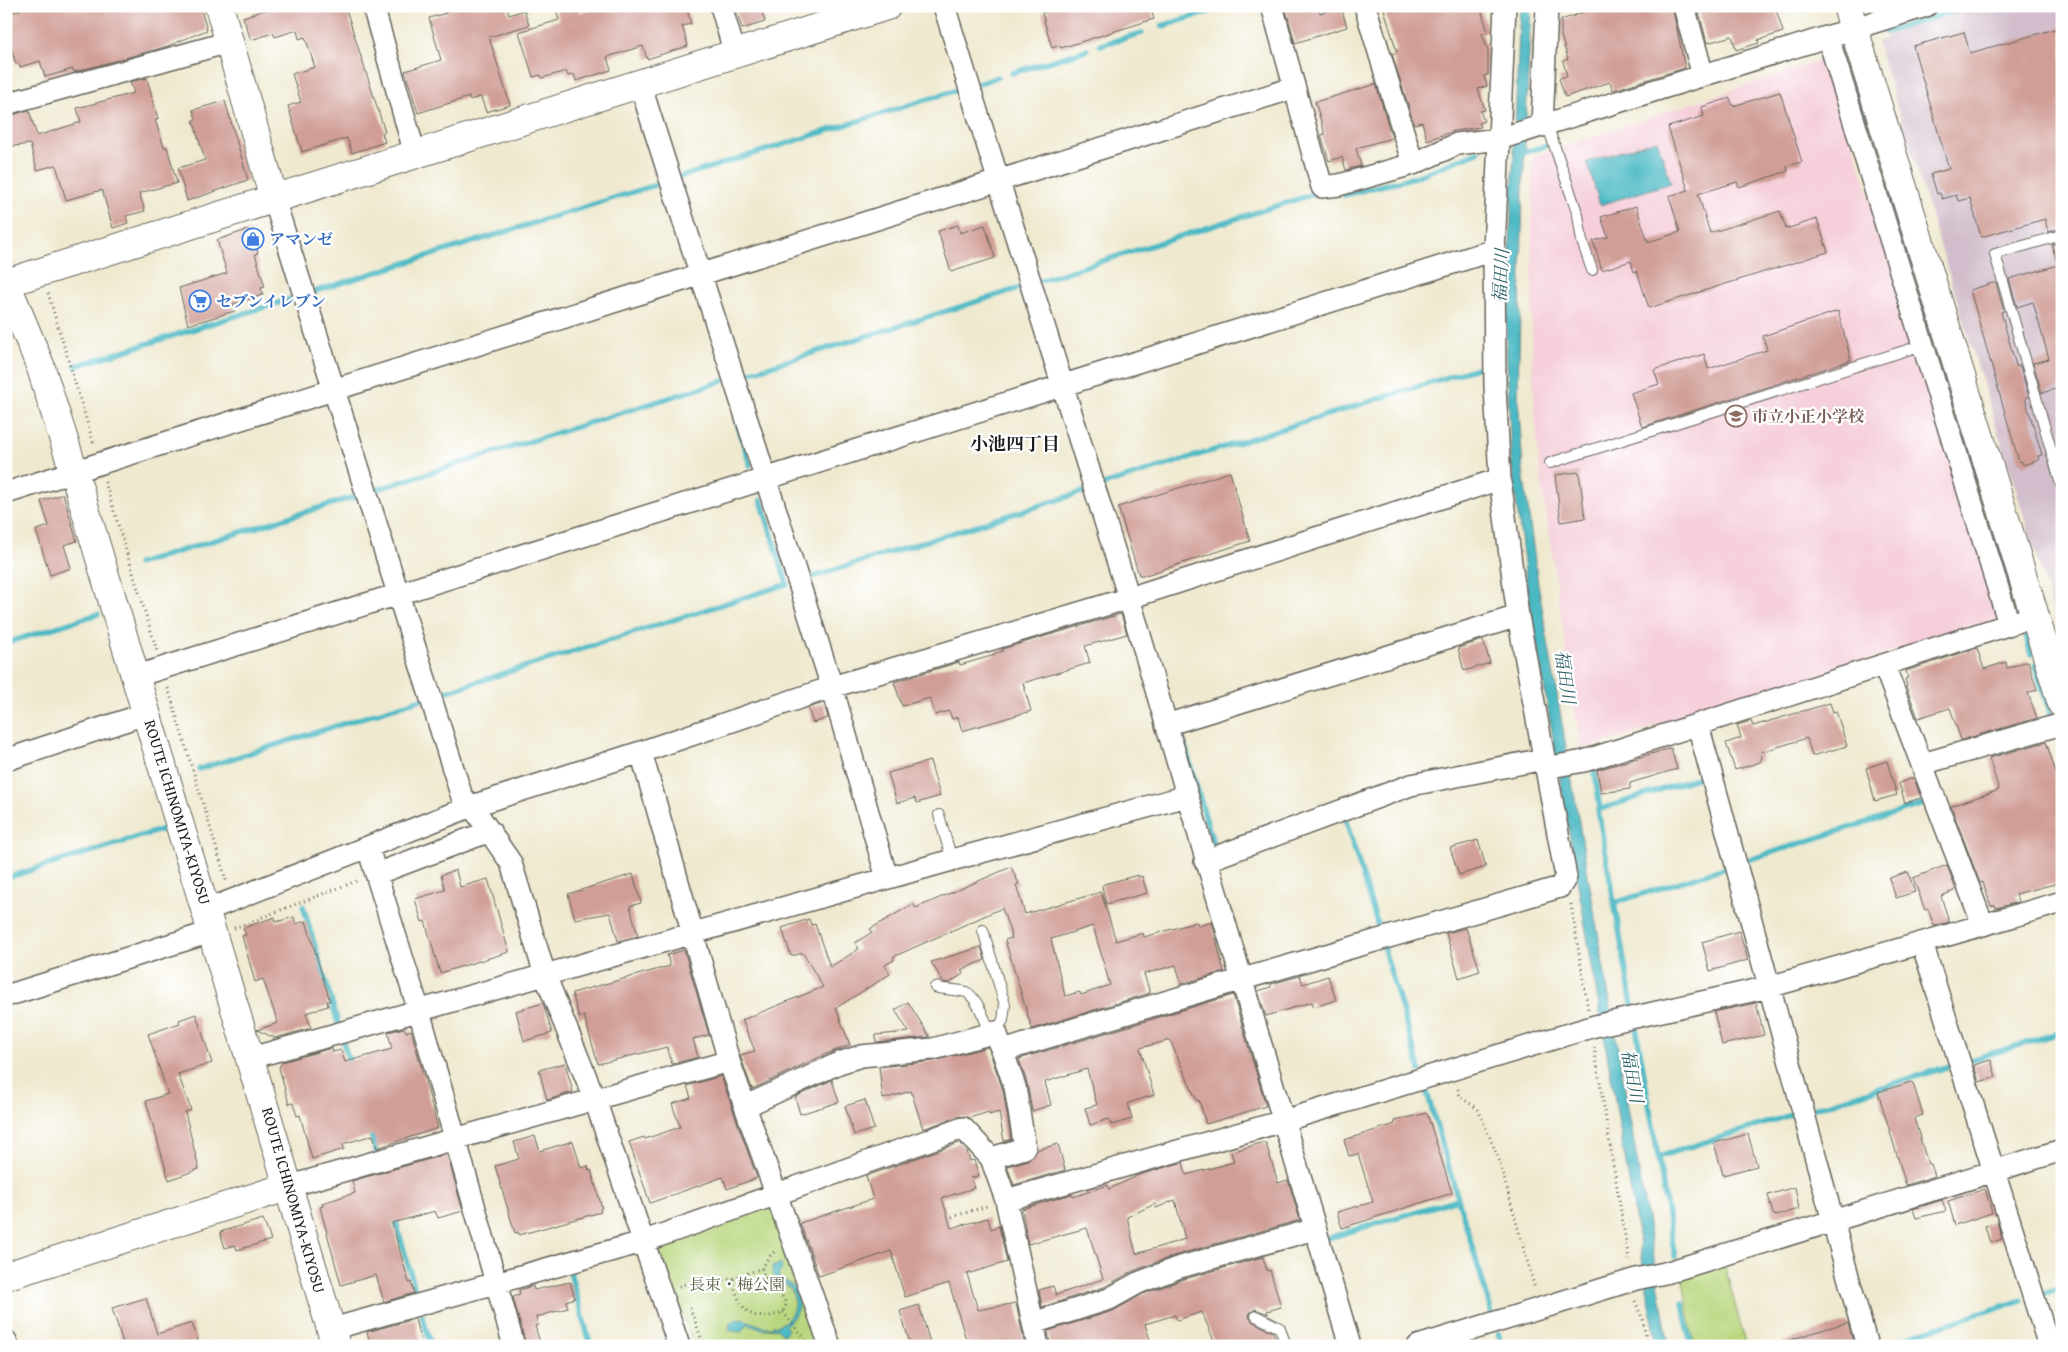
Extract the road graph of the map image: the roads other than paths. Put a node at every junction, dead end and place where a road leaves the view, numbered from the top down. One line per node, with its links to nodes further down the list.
1 (219, 6): 14 (street)
2 (373, 6): 22 (street)
3 (721, 6): 15 (street)
4 (887, 6): 15 (street)
5 (944, 6): 24 (street)
6 (1272, 6): 18 (street)
7 (1366, 6): 23 (street)
8 (1504, 6): 21 (street)
9 (1547, 6): 20 (street)
10 (1684, 6): 16 (street)
11 (1926, 6): 12 (street)
12 (1850, 18): 13 (street); 31 (street)
13 (1828, 37): 16 (street); 32 (street)
14 (229, 42): 19 (street); 25 (street)
15 (735, 54): 17 (street)
16 (1703, 76): 20 (street)
17 (640, 84): 22 (street); 29 (street)
18 (1293, 88): 23 (street); 24 (street)
19 (6, 104)
20 (1539, 127): 21 (street); 28 (lane)
21 (1504, 138): 23 (street); 27 (street)
22 (415, 154): 25 (street)
23 (1413, 164)
24 (998, 181): 29 (street); 33 (street)
25 (274, 199): 30 (street); 34 (street)
26 (2062, 235): 39 (lane)
27 (1494, 250): 33 (street); 38 (street)
28 (1592, 270)
29 (701, 274): 34 (street); 37 (street)
30 (6, 283): 36 (street, ROUTE ICHINOMIYA-KIYOSU)
31 (1949, 337): 32 (street); 44 (street)
32 (1923, 345): 35 (lane); 45 (street)
33 (1062, 386): 37 (street); 42 (street)
34 (334, 389): 36 (street); 41 (street)
35 (1550, 463)
36 (74, 472): 40 (street); 47 (street, ROUTE ICHINOMIYA-KIYOSU)
37 (766, 479): 41 (street); 48 (street)
38 (1500, 479): 42 (street); 43 (street)
39 (2062, 488)
40 (6, 493)
41 (398, 594): 47 (street); 59 (street)
42 (1129, 598): 48 (street); 52 (street)
43 (1518, 616): 52 (street); 56 (street)
44 (2035, 616): 45 (street); 49 (street)
45 (2009, 624): 46 (street)
46 (1884, 665): 53 (street); 57 (street)
47 (150, 672): 50 (street, ROUTE ICHINOMIYA-KIYOSU)
48 (832, 687): 54 (street); 66 (street)
49 (2062, 704)
50 (148, 712): 55 (street); 68 (street, ROUTE ICHINOMIYA-KIYOSU)
51 (2062, 724): 57 (street)
52 (1166, 725): 58 (street)
53 (1698, 725): 56 (street); 76 (street)
54 (641, 752): 59 (street); 71 (street)
55 (6, 760)
56 (1546, 764): 64 (street); 74 (street)
57 (1922, 764): 69 (street)
58 (1187, 796): 63 (street); 64 (street)
59 (472, 806): 61 (street); 62 (street)
60 (939, 814): 63 (lane)
61 (490, 831): 65 (street); 73 (street)
62 (368, 848): 65 (street); 68 (street)
63 (952, 860): 66 (street)
64 (1206, 860): 74 (street)
65 (376, 874): 78 (street)
66 (887, 878): 71 (street)
67 (2062, 902): 69 (street)
68 (212, 925): 77 (street); 80 (street, ROUTE ICHINOMIYA-KIYOSU)
69 (1983, 925): 72 (street)
70 (983, 930): 79 (lane)
71 (692, 933): 73 (street); 81 (street)
72 (1922, 943): 76 (street); 88 (street)
73 (545, 974): 78 (street); 82 (street)
74 (1241, 981): 79 (street); 84 (street)
75 (935, 987): 79 (lane)
76 (1769, 987): 84 (street); 92 (street)
77 (6, 996)
78 (419, 1011): 80 (street); 85 (street)
79 (997, 1039): 83 (street); 87 (street)
80 (251, 1058): 89 (street, ROUTE ICHINOMIYA-KIYOSU)
81 (730, 1061): 82 (street); 83 (street)
82 (595, 1100): 85 (street); 94 (street)
83 (746, 1106): 90 (street)
84 (1283, 1121): 91 (street); 93 (street)
85 (454, 1137): 89 (street); 96 (street)
86 (2062, 1150): 88 (street)
87 (991, 1158): 90 (street); 91 (street)
88 (1994, 1171): 92 (street); 110 (street)
89 (290, 1186): 95 (street); 99 (street, ROUTE ICHINOMIYA-KIYOSU)
90 (778, 1193): 94 (street); 104 (street)
91 (1006, 1200): 98 (street)
92 (1832, 1220): 108 (street); 109 (street)
93 (1315, 1229): 98 (street); 107 (street)
94 (642, 1242): 96 (street); 103 (street)
95 (6, 1276)
96 (496, 1284): 99 (street); 102 (street)
97 (1256, 1316): 106 (lane)
98 (1033, 1323): 105 (street)
99 (334, 1338)
100 (6, 1341): 101 (street)
101 (8, 1346)
102 (514, 1346)
103 (678, 1346)
104 (830, 1346)
105 (1038, 1346)
106 (1286, 1346)
107 (1350, 1346)
108 (1418, 1346)
109 (1866, 1346)
110 (2049, 1346)

